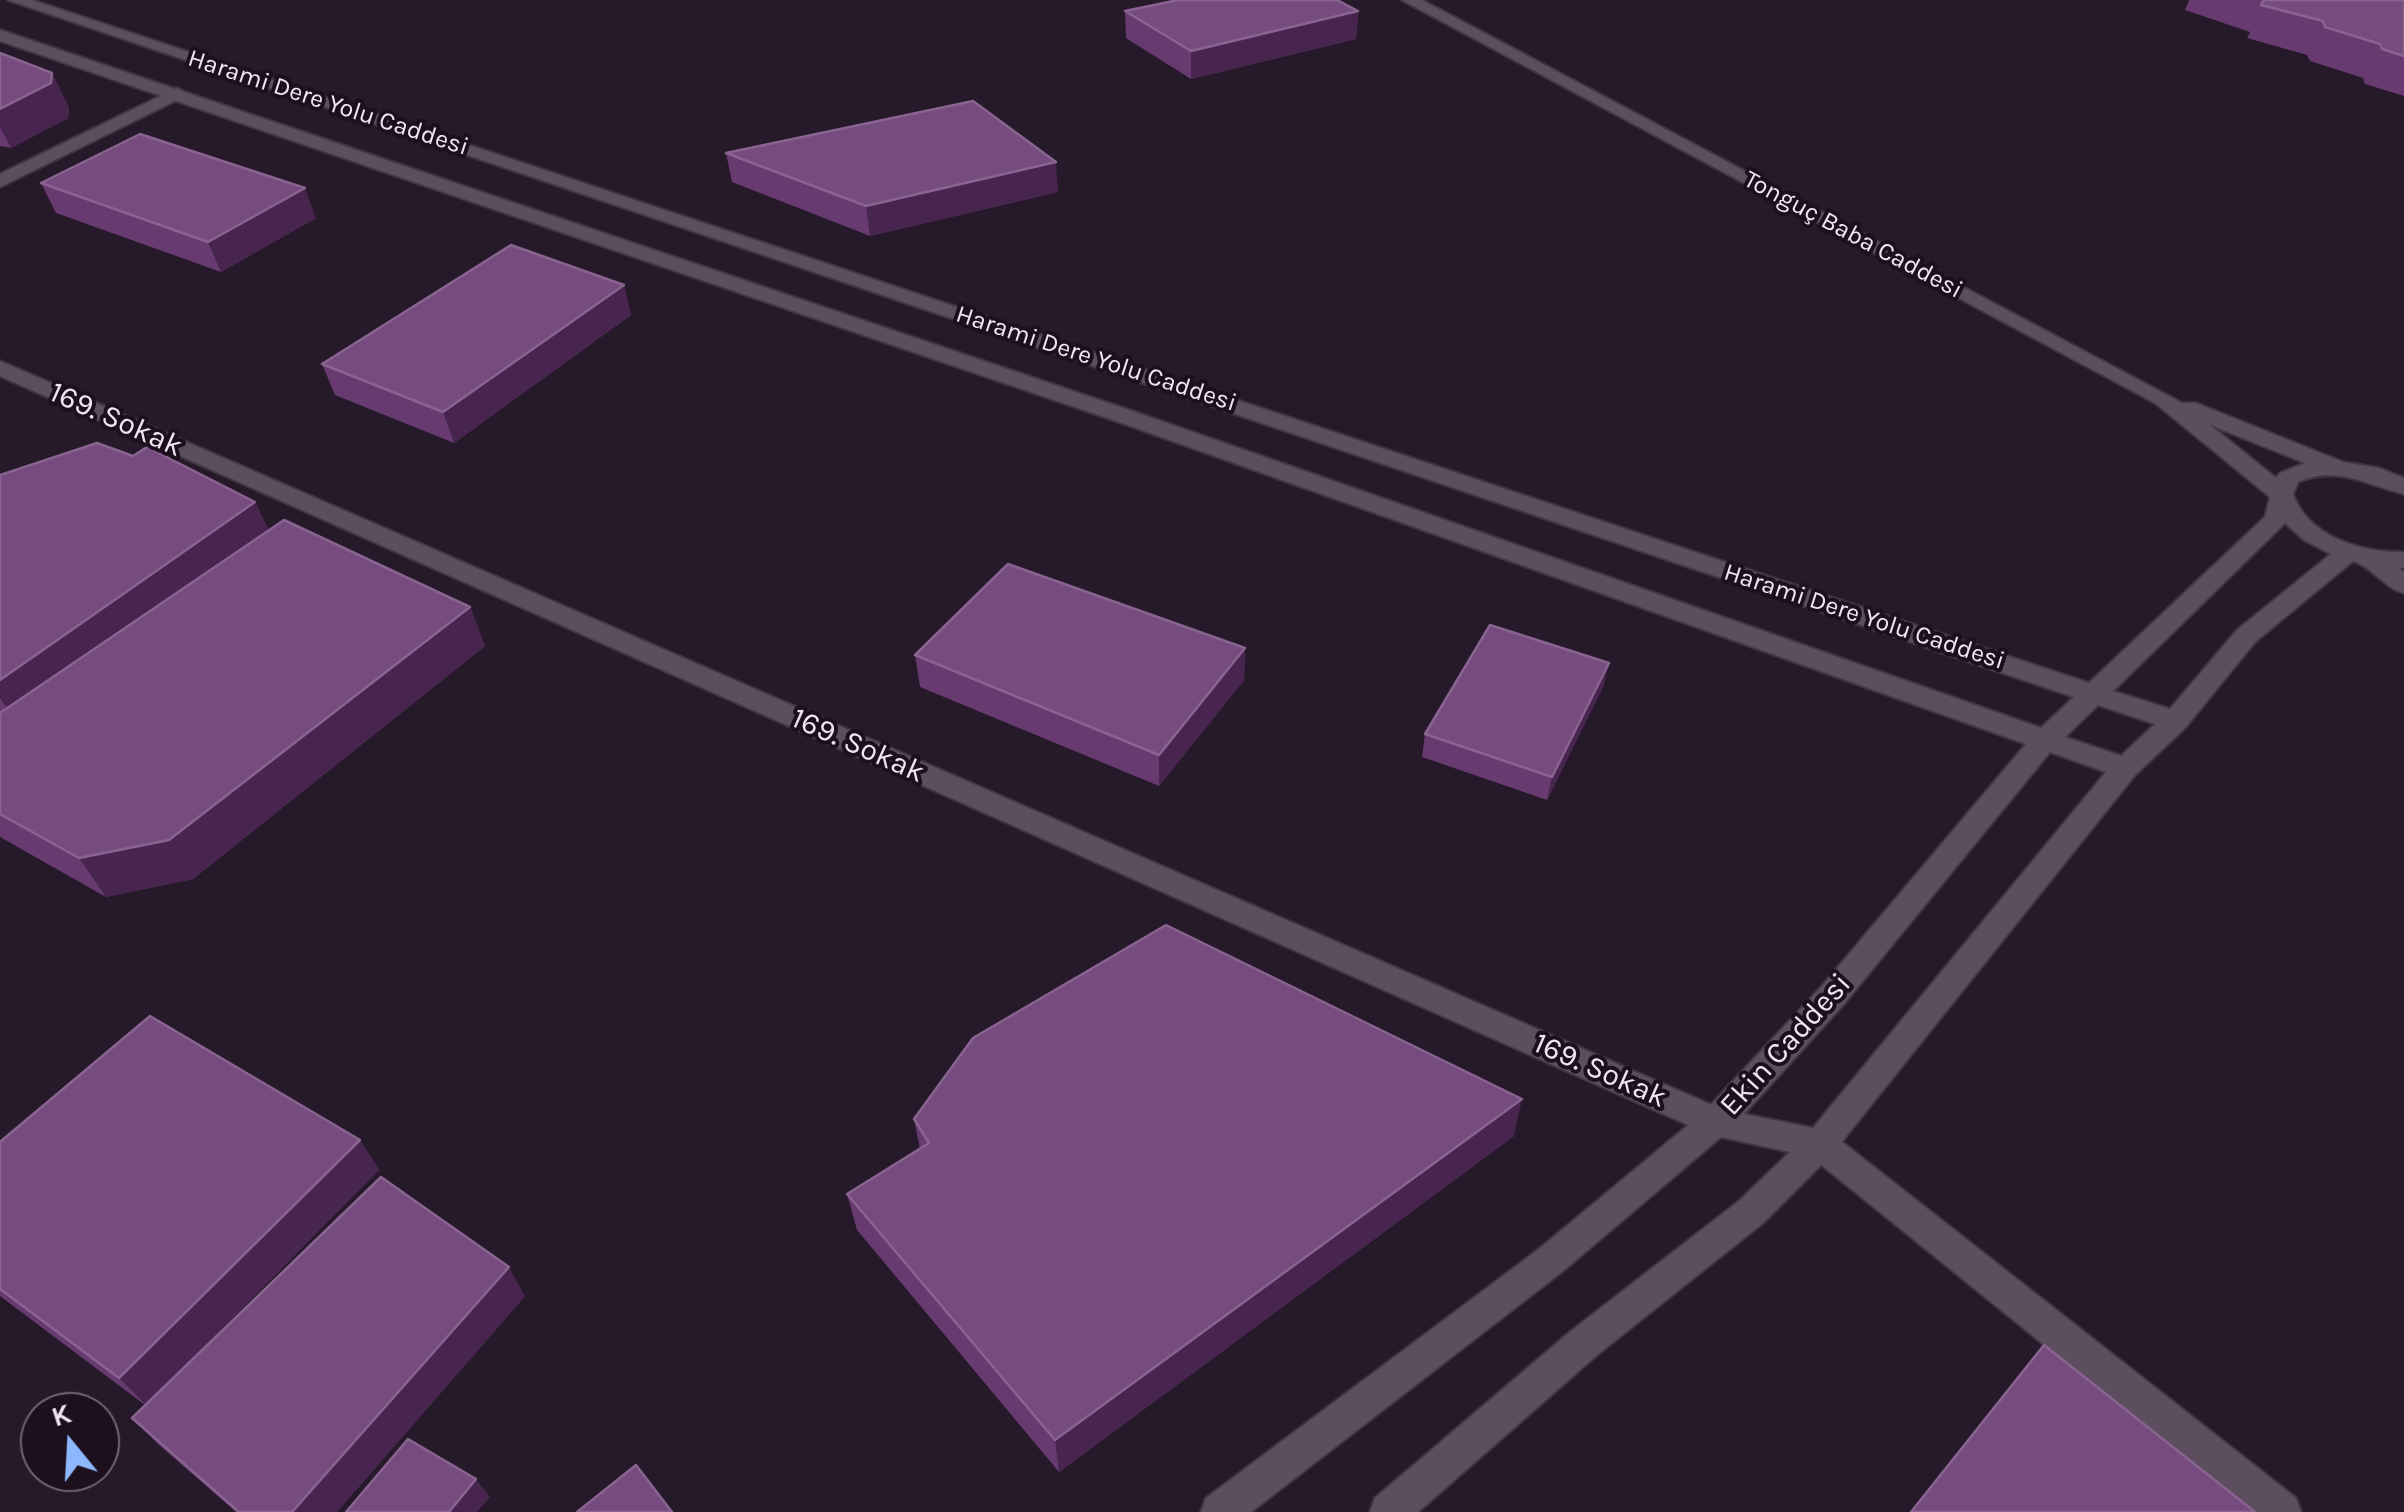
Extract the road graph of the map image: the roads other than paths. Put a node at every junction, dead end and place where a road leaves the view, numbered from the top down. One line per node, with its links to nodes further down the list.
1 (16, 0): 14 (street, Harami Dere Yolu Caddesi)
2 (1410, 0): 7 (street, Tonguç Baba Caddesi)
3 (0, 35): 4 (street, Harami Dere Yolu Caddesi)
4 (177, 93): 5 (street); 16 (street, Harami Dere Yolu Caddesi)
5 (0, 180)
6 (0, 368): 18 (street, 169. Sokak)
7 (2163, 398): 8 (street); 10 (street, Tonguç Baba Caddesi)
8 (2338, 468): 9 (street); 10 (street, Ekin Caddesi)
9 (2399, 481)
10 (2281, 499): 11 (street, Tonguç Baba Caddesi); 14 (street, Ekin Caddesi)
11 (2361, 555): 12 (street); 13 (street); 15 (street)
12 (2404, 560)
13 (2404, 585)
14 (2093, 692): 15 (street, Harami Dere Yolu Caddesi); 16 (street, Ekin Caddesi)
15 (2176, 721): 17 (street)
16 (2043, 742): 17 (street, Harami Dere Yolu Caddesi); 18 (street, Ekin Caddesi)
17 (2125, 768): 19 (street)
18 (1716, 1122): 19 (street, 169. Sokak); 20 (street, Ekin Caddesi)
19 (1820, 1144): 21 (street); 22 (street)
20 (1220, 1512)
21 (1390, 1512)
22 (2282, 1512)

